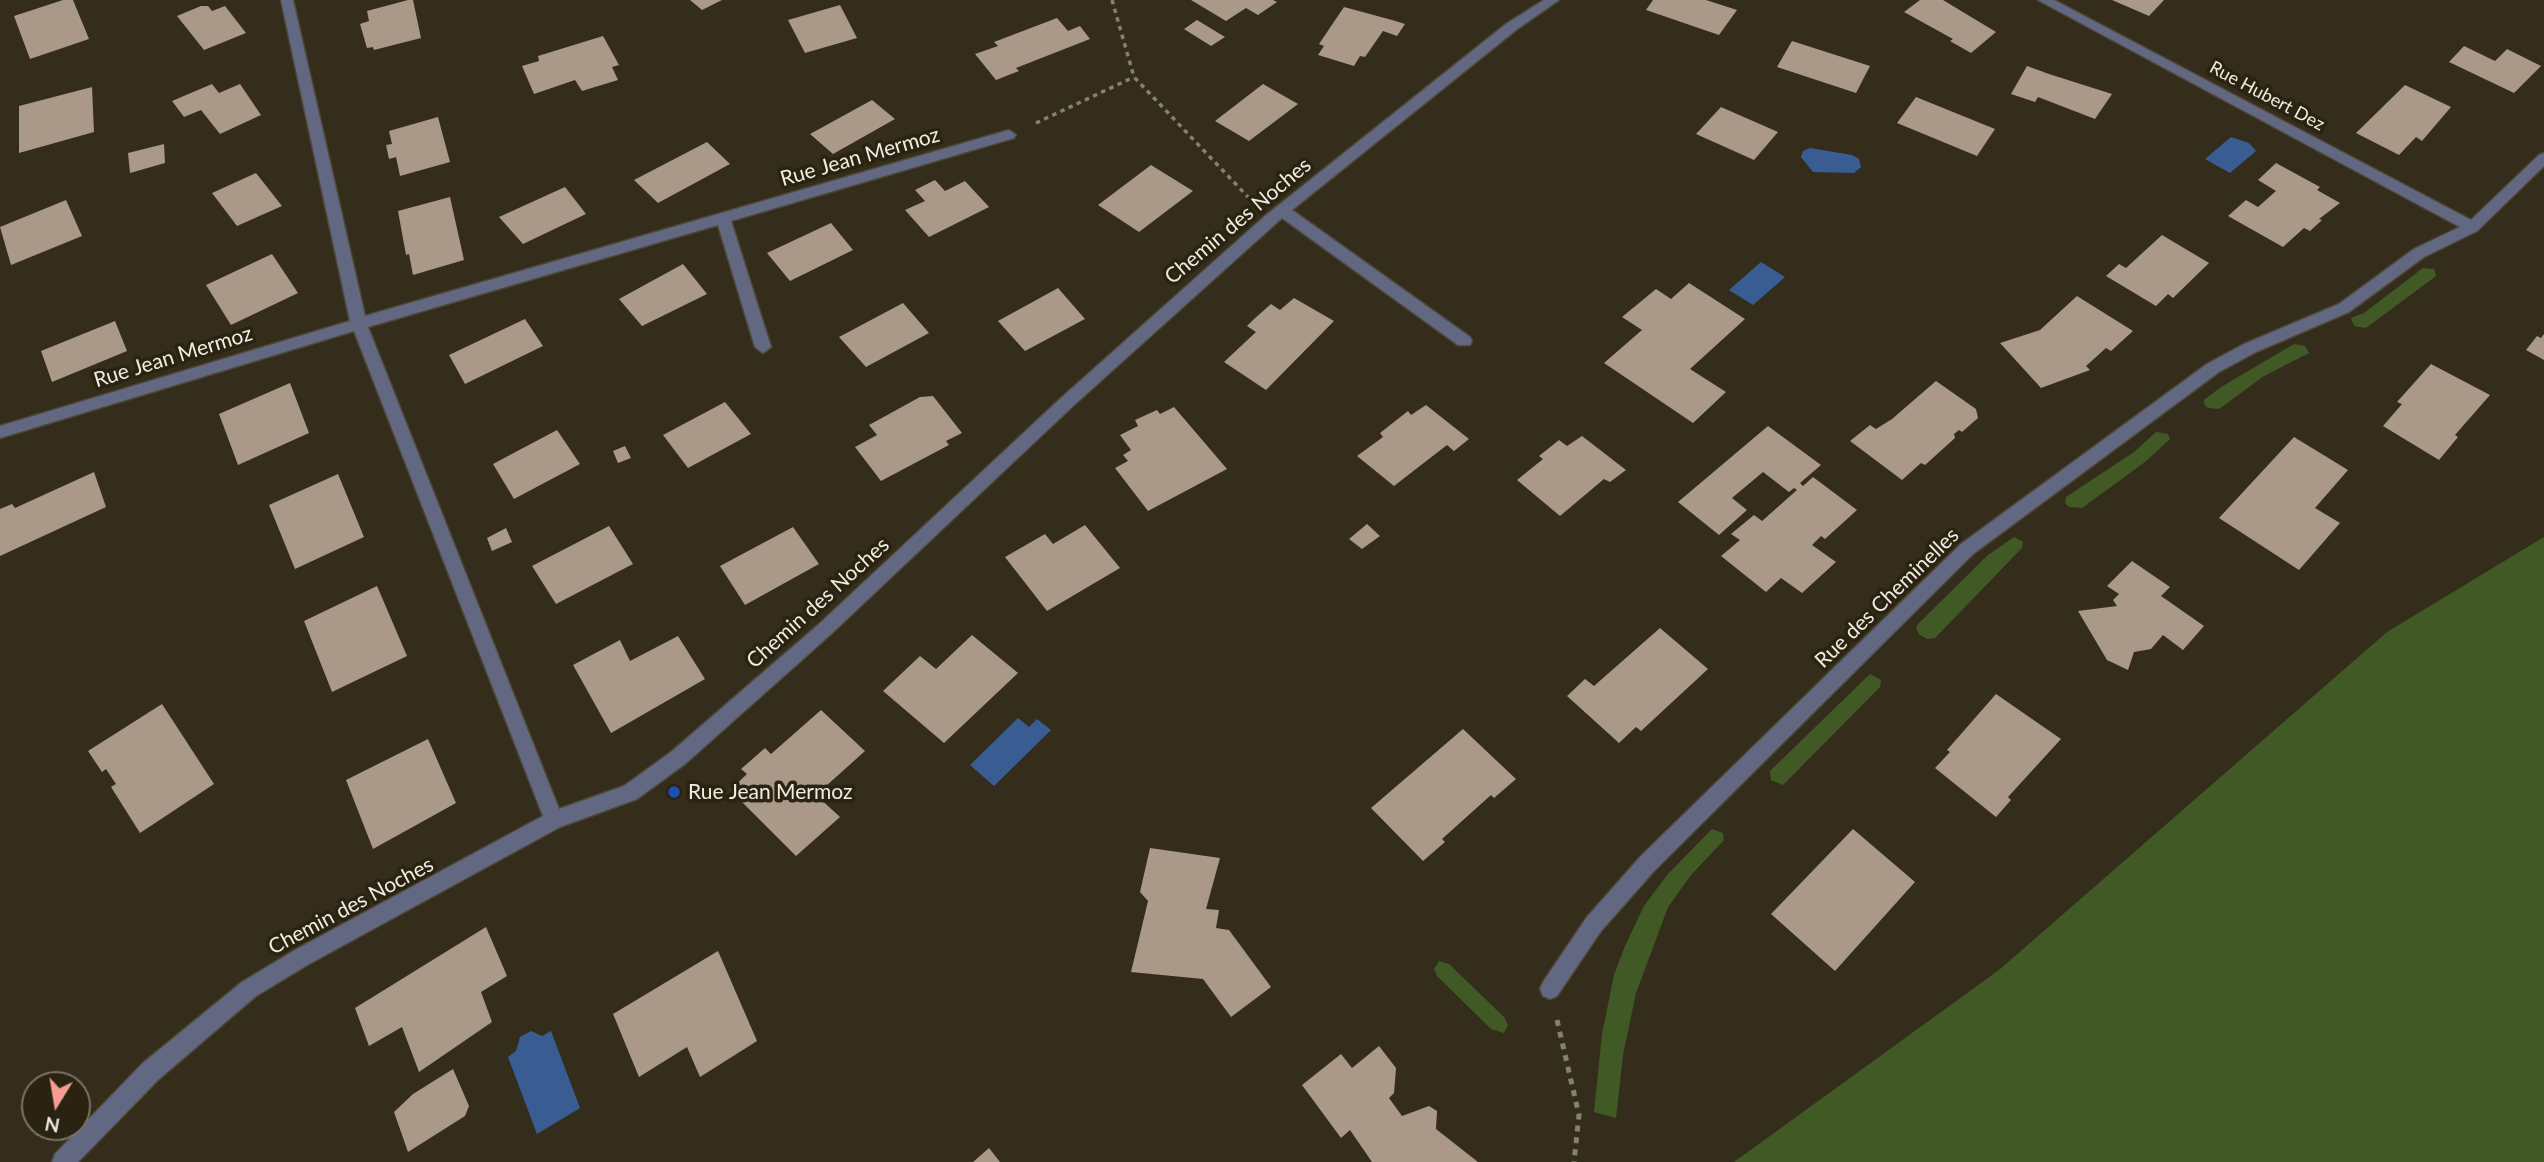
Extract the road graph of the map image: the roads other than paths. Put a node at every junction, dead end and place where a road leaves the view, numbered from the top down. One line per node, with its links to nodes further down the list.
1 (287, 0): 9 (street)
2 (1553, 0): 6 (street, Chemin des Noches)
3 (2044, 0): 8 (street, Rue Hubert Dez)
4 (1009, 135): 7 (street, Rue Jean Mermoz)
5 (2544, 158): 8 (street, Rue des Cheminelles)
6 (1276, 215): 10 (street); 13 (street, Chemin des Noches)
7 (723, 219): 9 (street, Rue Jean Mermoz); 11 (street)
8 (2472, 227): 14 (street, Rue des Cheminelles)
9 (359, 324): 12 (street, Rue Jean Mermoz); 13 (street)
10 (1464, 341)
11 (763, 347)
12 (0, 432)
13 (554, 820): 15 (street, Chemin des Noches)
14 (1550, 989)
15 (63, 1162)

